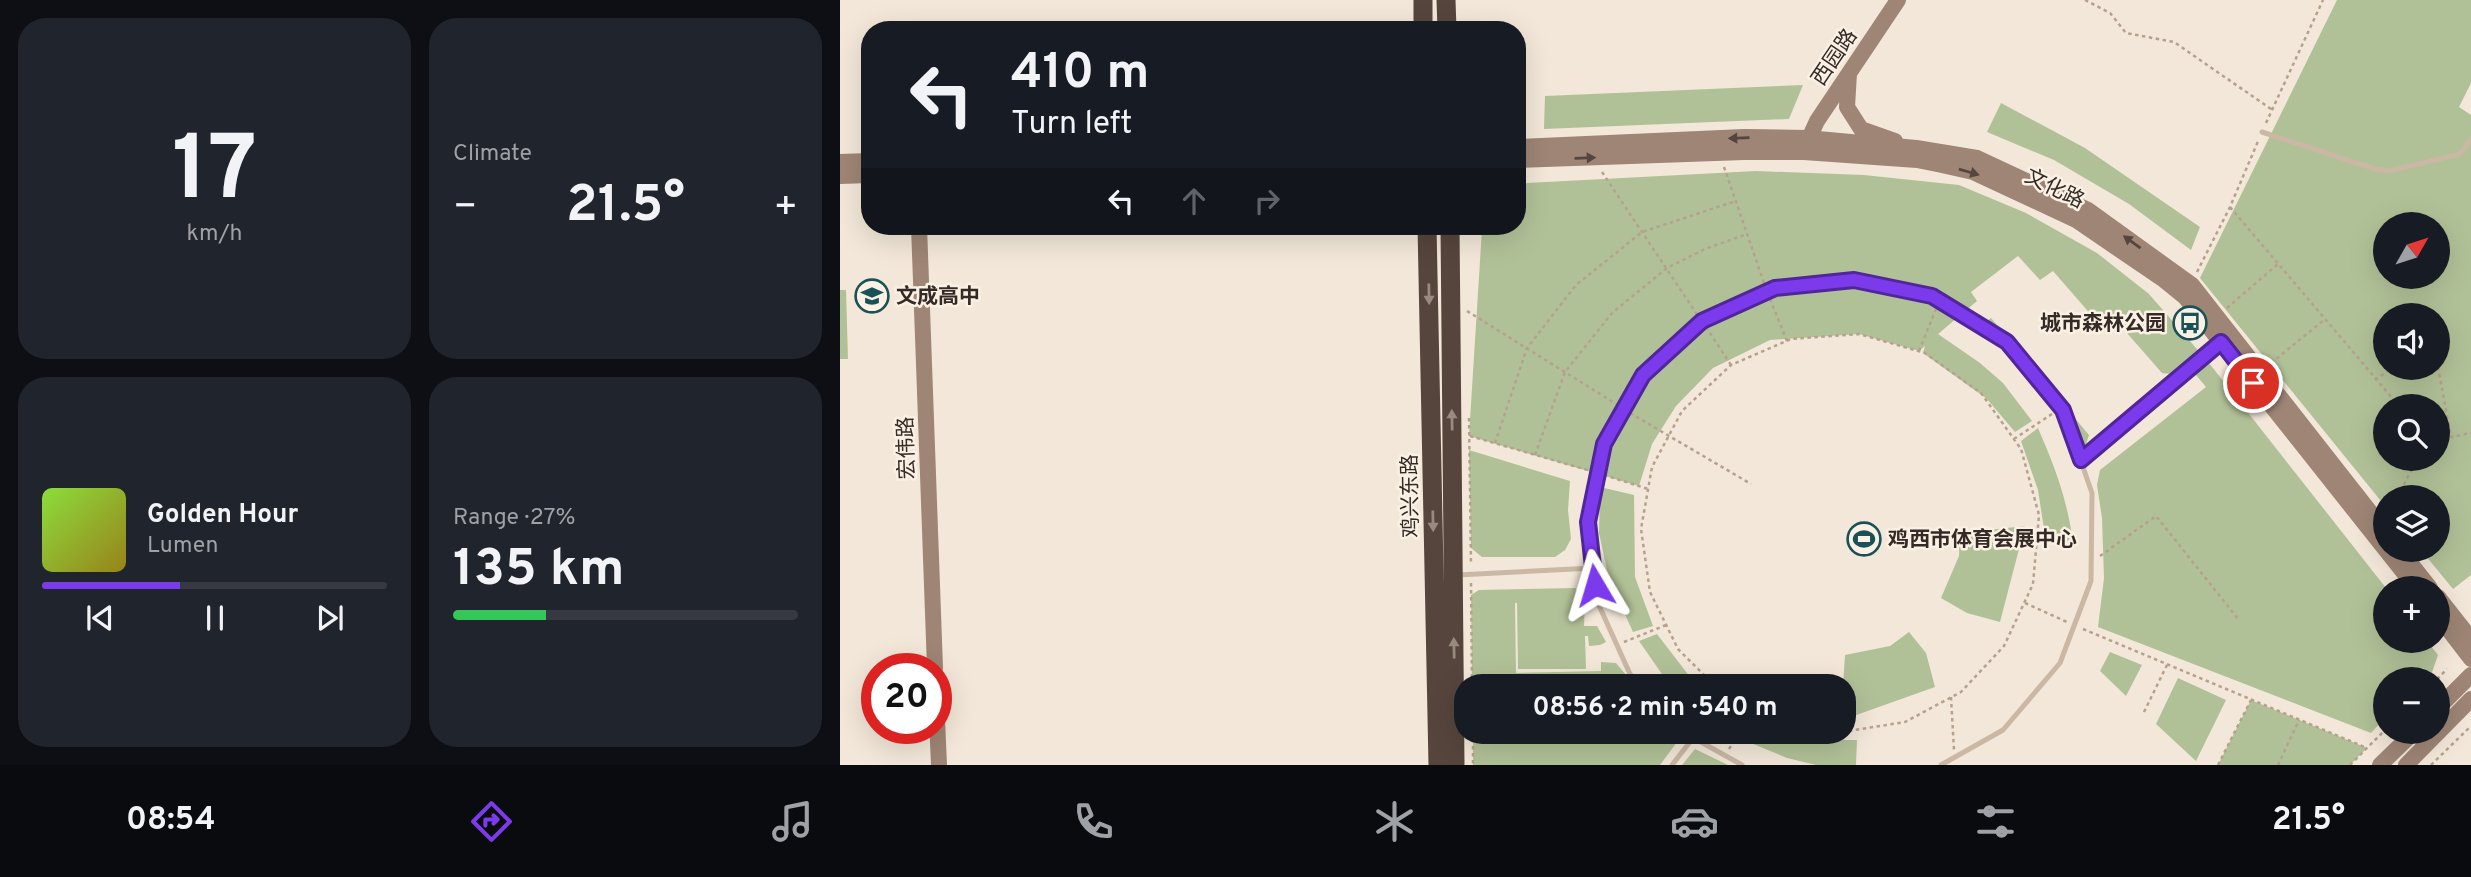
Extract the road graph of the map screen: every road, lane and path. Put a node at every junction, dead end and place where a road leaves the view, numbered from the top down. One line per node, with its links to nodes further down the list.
1 (1423, 0): 6 (highway)
2 (1446, 0): 7 (highway)
3 (1898, 0): 8 (main road, 西园路)
4 (2085, 0): 9 (path)
5 (2323, 0): 9 (path)
6 (1423, 21)
7 (1447, 21)
8 (1850, 70): 12 (main road, 西园路); 14 (main road)
9 (2272, 110): 10 (path)
10 (2262, 132): 16 (lane); 25 (path)
11 (2471, 139): 16 (lane)
12 (1806, 145): 13 (main road, 文化路, one-way to 13); 14 (main road, 文化路); 17 (main road, 文化路, one-way to 12); 41 (main road, 文化路, one-way to 41)
13 (1526, 147)
14 (1916, 148): 33 (main road, 文化路, one-way to 14)
15 (2471, 149): 16 (lane)
16 (2463, 150)
17 (1526, 160)
18 (840, 162): 19 (main road)
19 (861, 162)
20 (1724, 167): 24 (path)
21 (1602, 172): 26 (path)
22 (861, 175): 23 (main road)
23 (840, 176)
24 (1736, 201): 26 (path); 27 (path)
25 (2230, 207): 31 (path); 33 (path)
26 (1642, 232): 32 (path); 42 (path)
27 (1747, 234): 32 (path); 34 (path)
28 (919, 235): 79 (main road, 宏伟路)
29 (1427, 235): 105 (highway, 鸡兴东路, one-way to 105)
30 (1450, 235): 68 (highway, 鸡兴东路, one-way to 30)
31 (2278, 264): 36 (path); 37 (path)
32 (1667, 268): 38 (path); 46 (path)
33 (2192, 285): 64 (main road, 文化路)
34 (1768, 292): 35 (lane); 38 (lane); 40 (path)
35 (1940, 301): 43 (path); 52 (lane)
36 (2224, 310)
37 (2324, 320): 45 (path); 47 (path)
38 (1702, 321): 44 (path); 53 (lane)
39 (1467, 325): 42 (path)
40 (1787, 341): 43 (path); 44 (path)
41 (2221, 342): 60 (lane); 69 (main road, 文化路)
42 (1527, 348): 46 (path); 58 (path)
43 (1919, 351): 57 (path)
44 (1731, 365): 63 (path)
45 (2268, 365)
46 (1565, 372): 53 (path); 59 (path)
47 (2373, 378)
48 (2375, 380): 50 (path)
49 (2441, 380): 56 (path)
50 (2388, 394)
51 (1469, 408): 55 (path)
52 (2061, 408): 57 (path); 60 (lane)
53 (1624, 409): 61 (lane); 62 (path)
54 (2471, 433): 56 (path)
55 (1469, 436): 58 (path); 68 (path)
56 (2452, 437)
57 (2014, 439): 71 (path)
58 (1495, 443): 59 (path)
59 (1535, 455): 61 (path)
60 (2081, 460): 65 (lane)
61 (1598, 473): 63 (path); 67 (lane)
62 (1751, 484)
63 (1648, 489): 74 (path)
64 (2373, 516)
65 (2091, 562): 73 (path); 75 (lane)
66 (2409, 562): 70 (main road)
67 (1593, 568): 68 (lane); 78 (lane)
68 (1462, 574): 82 (path); 106 (highway, 鸡兴东路, one-way to 68)
69 (2406, 576)
70 (2421, 576)
71 (2025, 603): 75 (path); 87 (path)
72 (2450, 612): 77 (main road)
73 (2239, 620)
74 (1666, 625): 78 (path); 84 (path)
75 (2074, 625): 81 (path); 103 (lane)
76 (2450, 632): 80 (main road)
77 (2471, 639)
78 (1617, 645): 83 (lane)
79 (934, 653)
80 (2471, 659)
81 (2167, 664): 89 (path); 90 (path)
82 (1471, 674)
83 (1630, 674)
84 (1703, 674)
85 (2471, 676): 86 (main road)
86 (2450, 696)
87 (1951, 697): 93 (path); 103 (path)
88 (2471, 699): 115 (main road)
89 (2251, 700): 91 (path); 111 (path)
90 (2144, 712)
91 (2299, 720): 101 (path); 112 (path)
92 (2471, 726): 116 (path)
93 (1856, 729)
94 (2373, 742): 101 (path)
95 (938, 744): 104 (main road)
96 (1473, 744): 107 (path)
97 (1688, 744): 108 (lane)
98 (1704, 744): 102 (lane)
99 (1732, 744): 102 (path)
100 (2402, 744): 114 (main road)
101 (2367, 748): 113 (path)
102 (1725, 755): 109 (lane)
103 (1954, 758): 110 (lane)
104 (939, 765)
105 (1438, 765)
106 (1455, 765)
107 (1473, 765)
108 (1672, 765)
109 (1742, 765)
110 (1941, 765)
111 (2218, 765)
112 (2278, 765)
113 (2350, 765)
114 (2380, 765)
115 (2406, 765)
116 (2431, 765)

